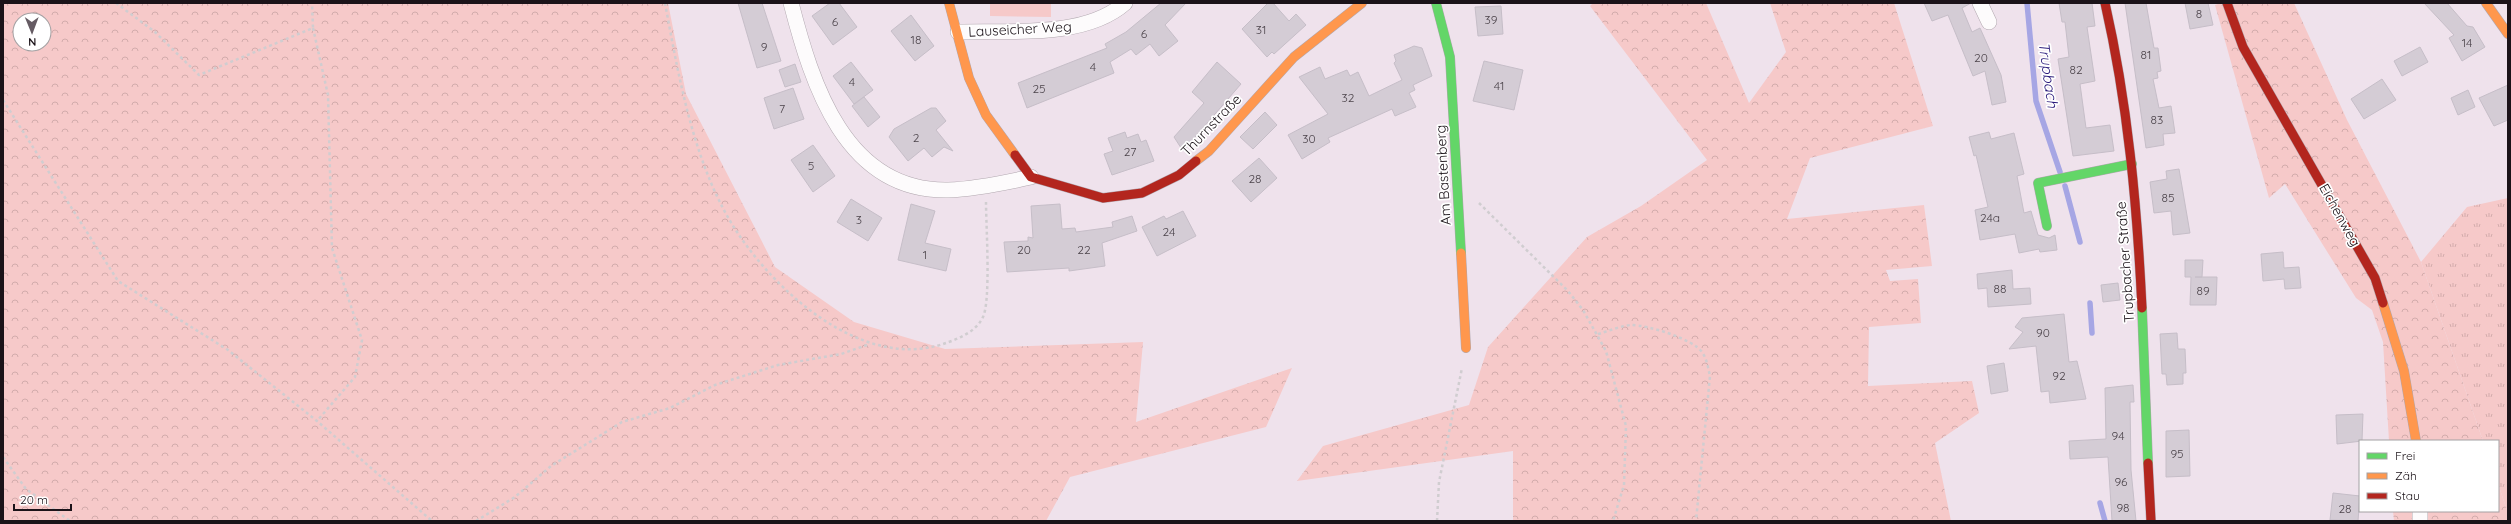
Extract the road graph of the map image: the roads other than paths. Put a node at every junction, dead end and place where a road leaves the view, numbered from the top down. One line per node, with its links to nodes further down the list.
1 (791, 3): 14 (street)
2 (949, 3): 11 (street)
3 (1125, 3): 11 (street, Lauseicher Weg)
4 (1362, 3): 14 (street, Thurnstraße)
5 (1436, 3): 16 (street, Am Bastenberg)
6 (1980, 3): 10 (street)
7 (2105, 3): 13 (street, Trupbacher Straße)
8 (2227, 3): 17 (street, Eichenweg)
9 (2486, 3): 12 (street)
10 (1989, 22)
11 (958, 32): 14 (street)
12 (2508, 34)
13 (2132, 164): 15 (street); 18 (street, Trupbacher Straße)
14 (1032, 177)
15 (2047, 226)
16 (1466, 348)
17 (2416, 440)
18 (2151, 521)

